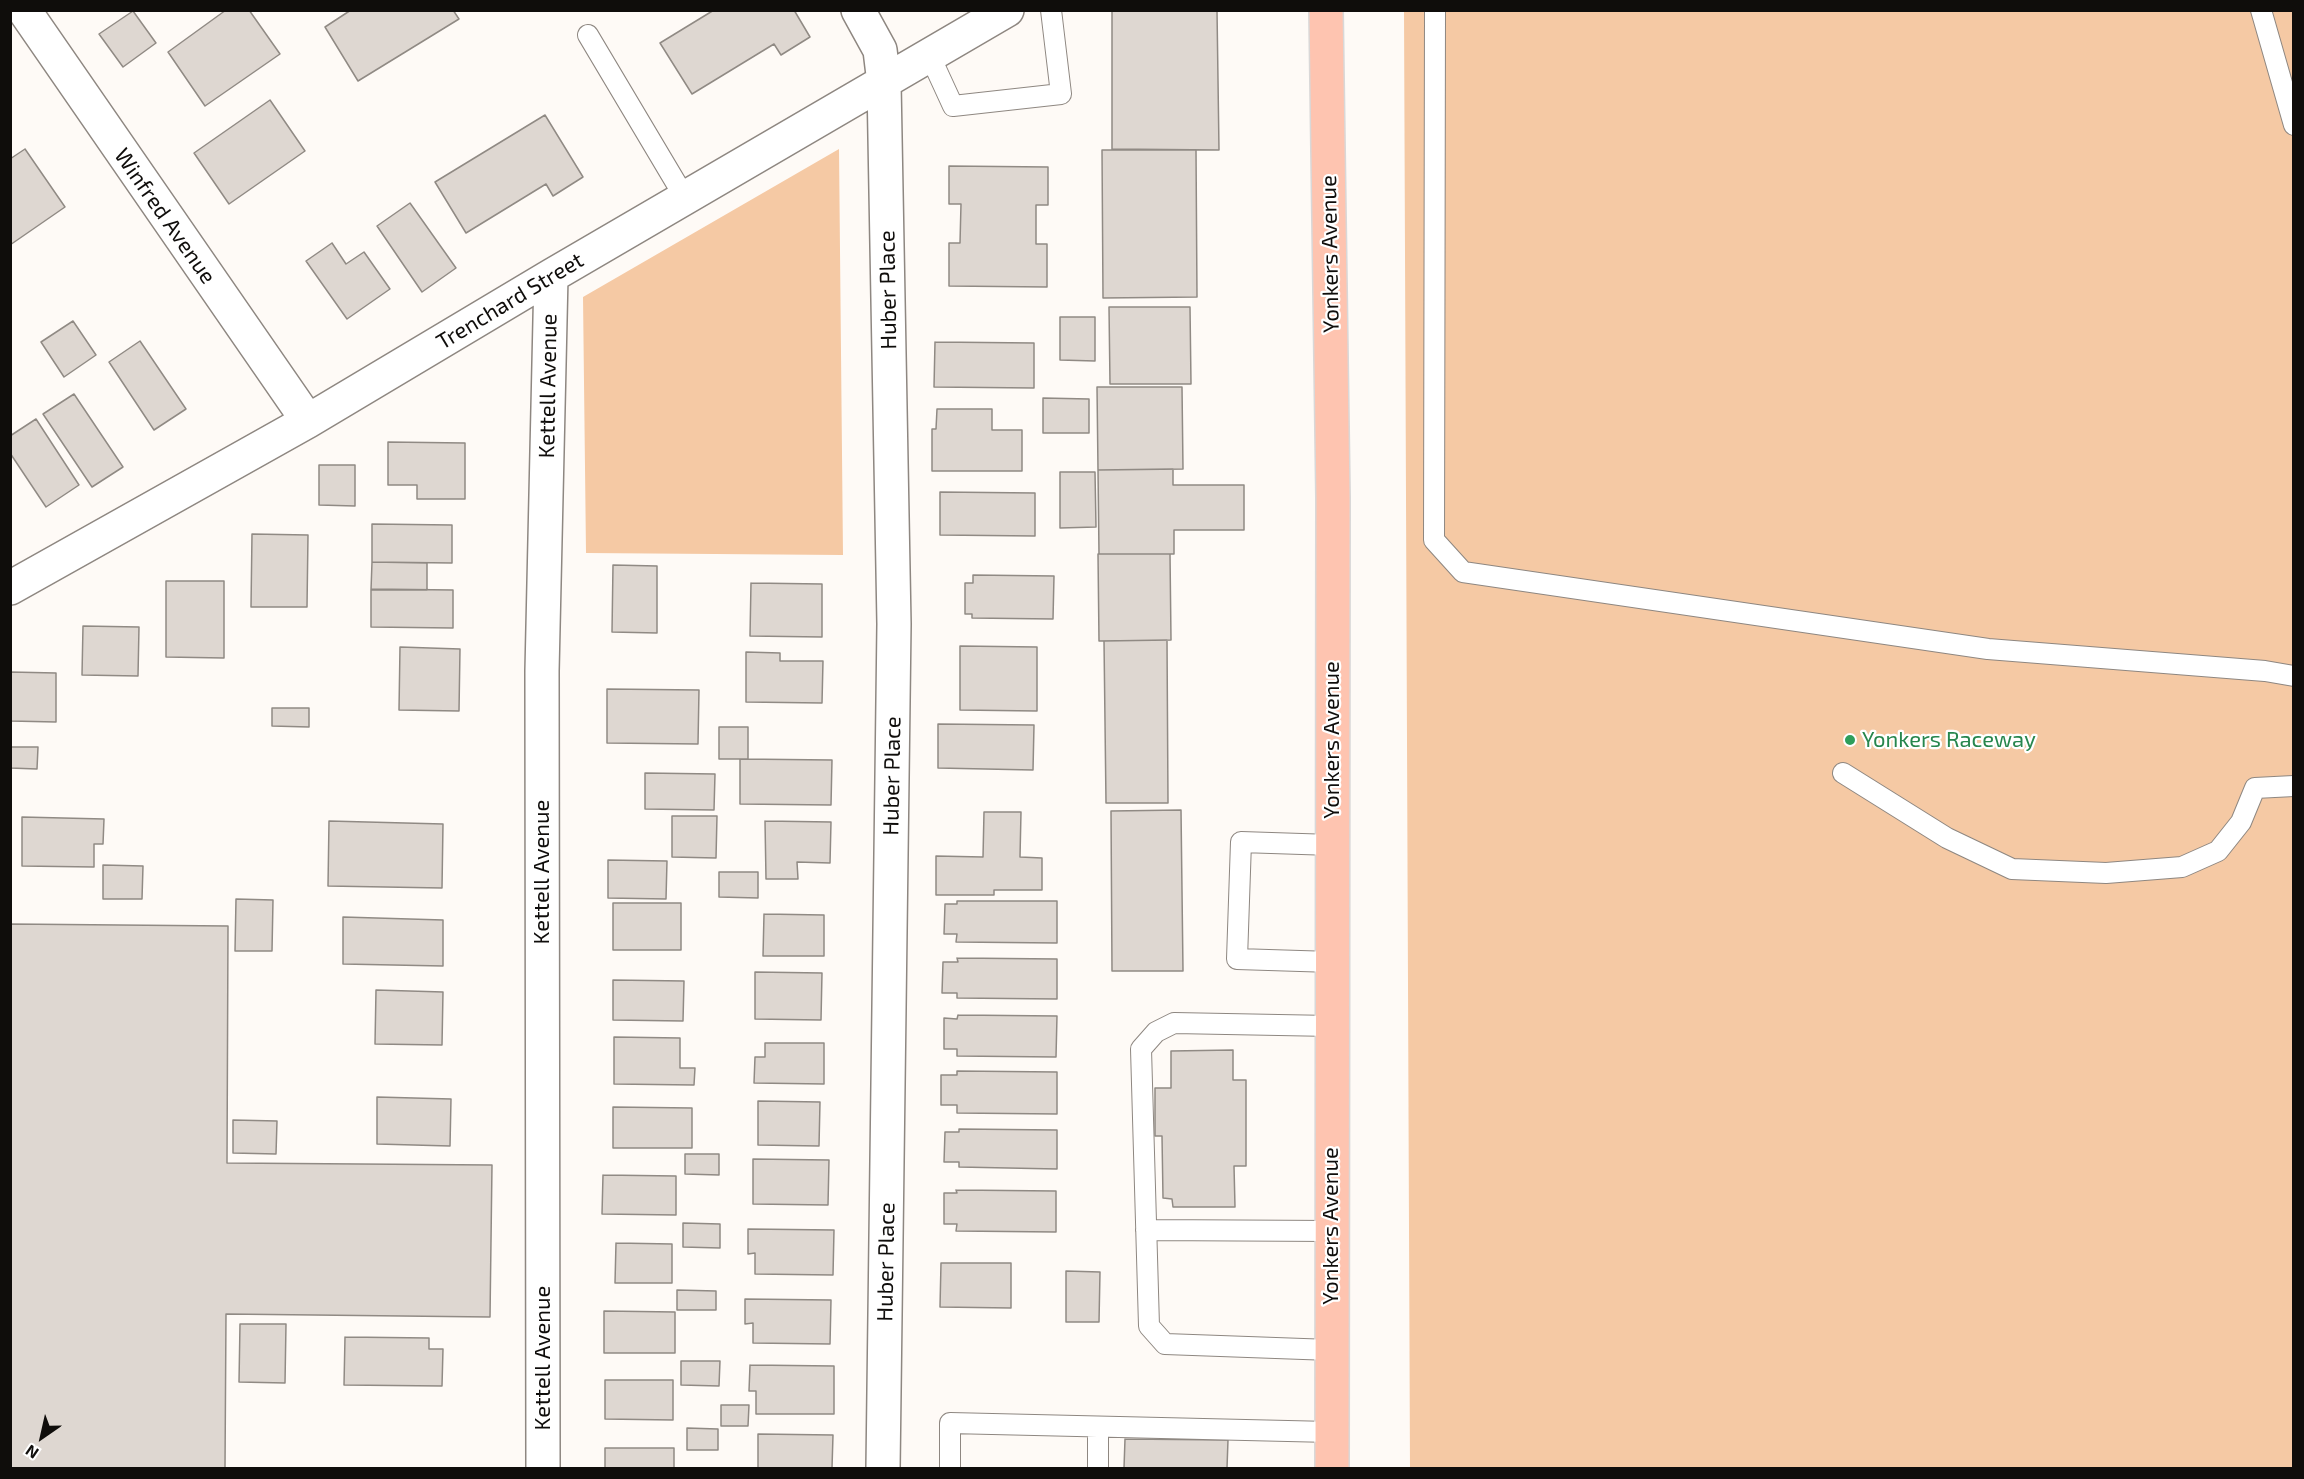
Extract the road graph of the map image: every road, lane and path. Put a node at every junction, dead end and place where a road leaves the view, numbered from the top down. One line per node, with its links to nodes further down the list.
1 (24, 10): 14 (street, Winfred Avenue)
2 (858, 10): 10 (street, Huber Place)
3 (1007, 10): 9 (street, Trenchard Street)
4 (1051, 10): 9 (lane)
5 (1326, 10): 19 (main road, Yonkers Avenue)
6 (1435, 10): 16 (lane)
7 (2261, 10): 11 (lane)
8 (588, 35): 12 (lane)
9 (930, 56): 10 (street, Trenchard Street)
10 (884, 83): 12 (street, Trenchard Street); 28 (street, Huber Place)
11 (2294, 125)
12 (685, 198): 13 (street, Trenchard Street)
13 (551, 276): 14 (street, Trenchard Street); 27 (street, Kettell Avenue)
14 (308, 421): 15 (street, Trenchard Street)
15 (10, 588)
16 (2294, 676)
17 (1843, 773): 18 (lane)
18 (2294, 786)
19 (1332, 844): 20 (main road, Yonkers Avenue); 20 (lane)
20 (1332, 962): 21 (main road, Yonkers Avenue)
21 (1332, 1026): 22 (lane); 23 (main road, Yonkers Avenue)
22 (1146, 1230): 23 (lane); 24 (lane)
23 (1331, 1231): 24 (main road, Yonkers Avenue)
24 (1331, 1350): 26 (main road, Yonkers Avenue)
25 (1098, 1427): 26 (lane); 29 (lane); 30 (lane)
26 (1330, 1432): 31 (main road, Yonkers Avenue)
27 (543, 1468)
28 (883, 1468)
29 (950, 1468)
30 (1098, 1468)
31 (1332, 1468)

